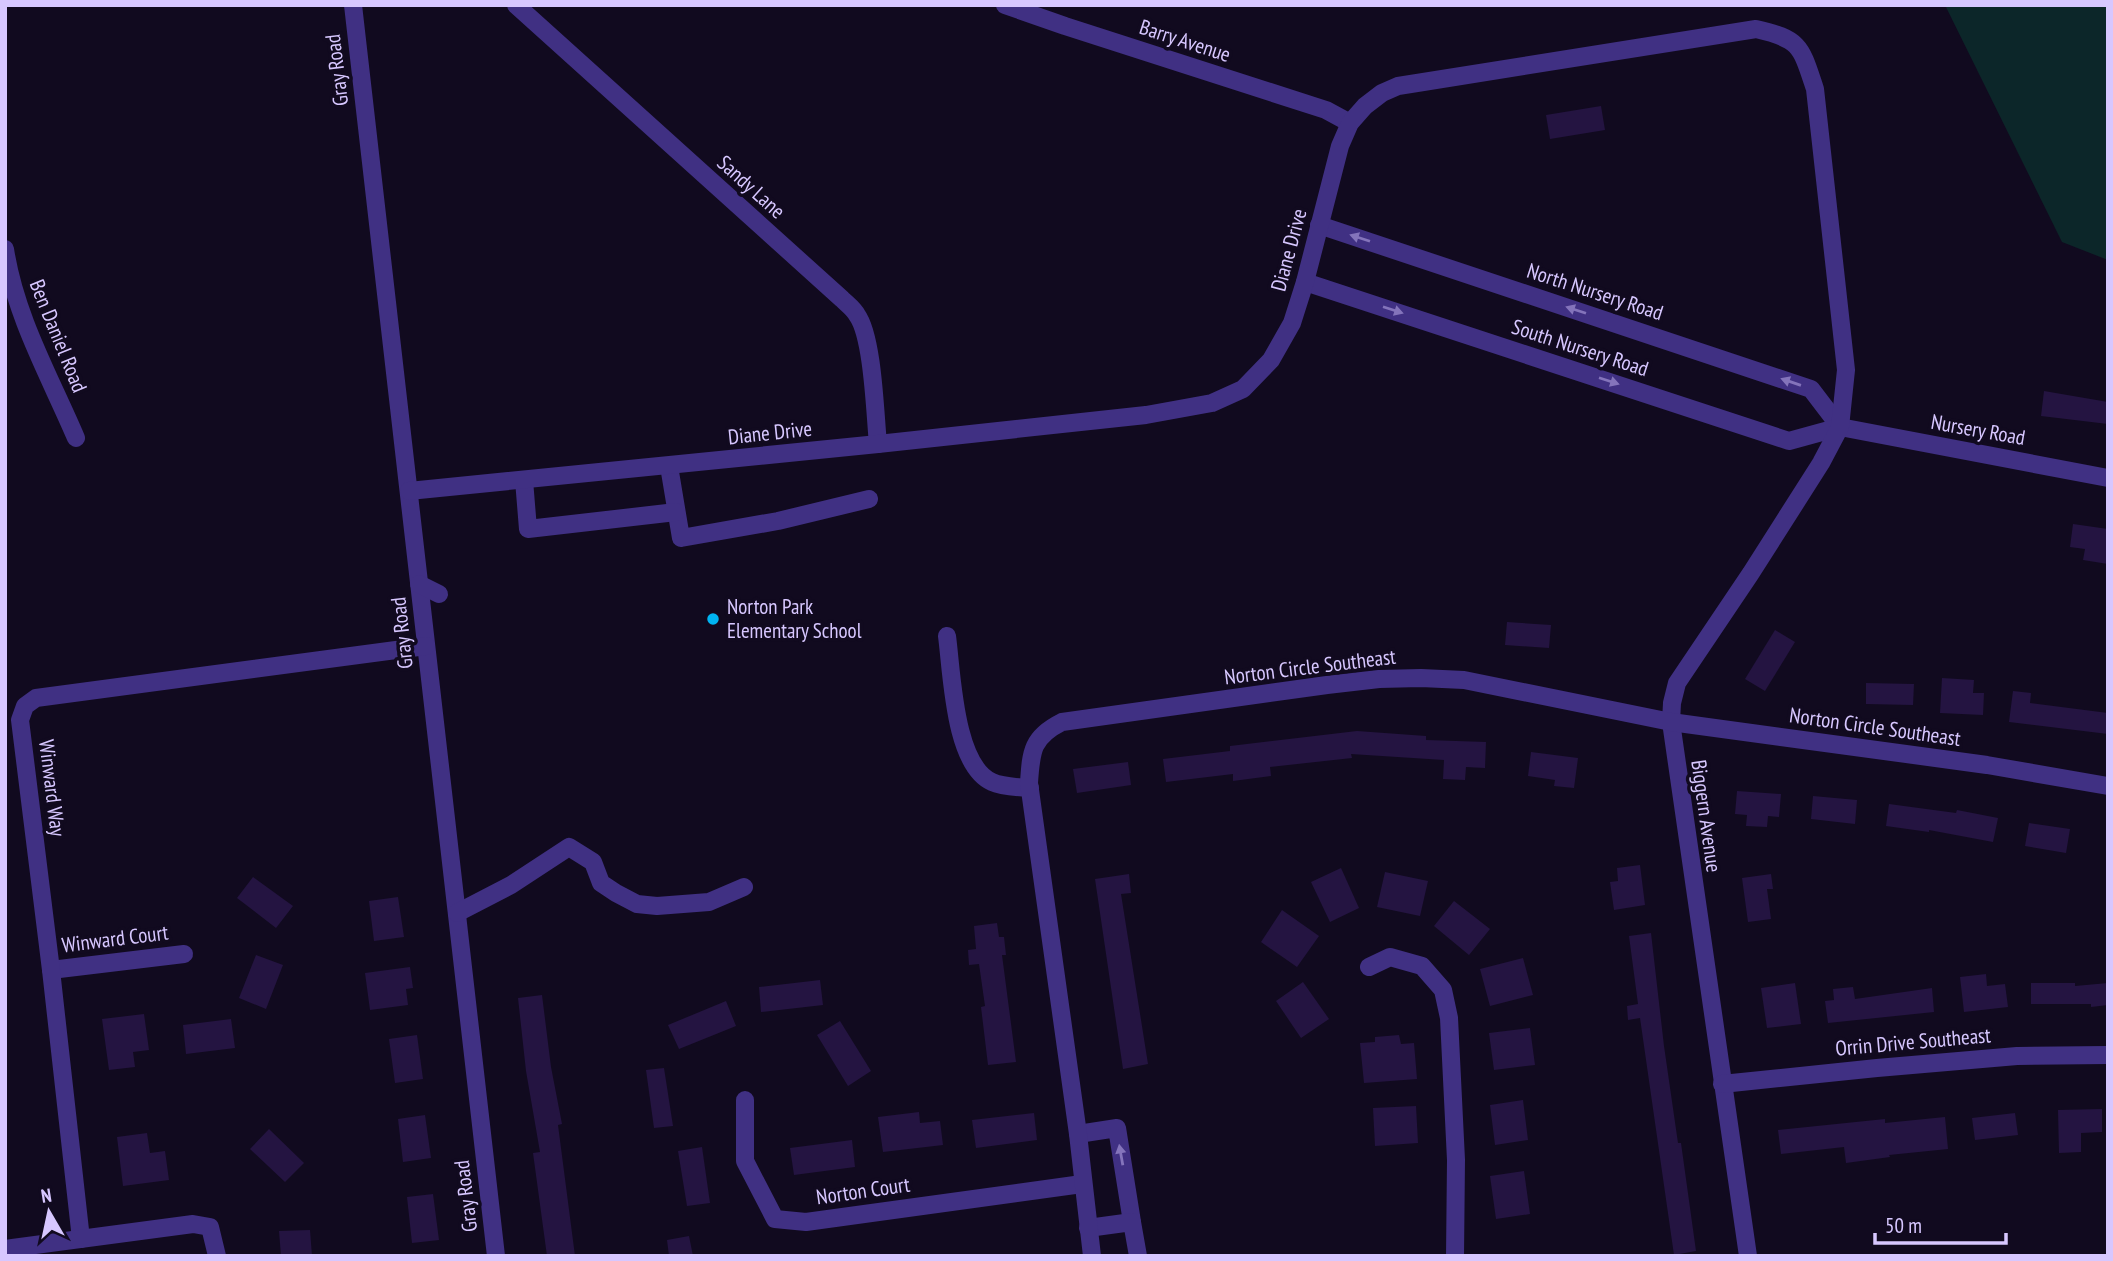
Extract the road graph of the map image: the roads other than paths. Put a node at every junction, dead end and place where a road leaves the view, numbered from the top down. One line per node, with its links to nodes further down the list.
1 (353, 5): 14 (street, Gray Road)
2 (516, 5): 10 (street, Sandy Lane)
3 (1005, 5): 4 (street, Barry Avenue)
4 (1350, 123): 5 (street, Diane Drive); 8 (street, Diane Drive)
5 (1319, 225): 7 (street, Diane Drive); 8 (street, North Nursery Road, one-way to 5)
6 (5, 249): 9 (street, Ben Daniel Road)
7 (1305, 282): 8 (street, South Nursery Road, one-way to 8); 10 (street, Diane Drive)
8 (1840, 427): 12 (street, Nursery Road); 21 (street, Biggern Avenue)
9 (76, 438)
10 (878, 444): 11 (street, Diane Drive)
11 (668, 466): 13 (street, Diane Drive); 16 (street)
12 (2108, 478)
13 (524, 480): 14 (street, Diane Drive); 16 (street)
14 (409, 491): 17 (street, Gray Road)
15 (869, 499): 16 (street)
16 (677, 512)
17 (419, 584): 18 (street); 20 (street, Gray Road)
18 (439, 594)
19 (947, 636): 23 (street)
20 (426, 646): 25 (street, Gray Road); 28 (street, Winward Way)
21 (1671, 722): 22 (street, Norton Circle Southeast); 23 (street, Norton Circle Southeast); 30 (street, Biggern Avenue)
22 (2108, 786)
23 (1030, 788): 32 (street, Norton Circle Southeast)
24 (744, 887): 25 (street)
25 (457, 913): 39 (street, Gray Road)
26 (184, 954): 28 (street, Winward Court)
27 (1369, 967): 42 (street)
28 (51, 970): 36 (street, Winward Way)
29 (2108, 1055): 30 (street, Orrin Drive Southeast)
30 (1722, 1084): 43 (street, Biggern Avenue)
31 (745, 1100): 33 (street, Norton Court)
32 (1077, 1135): 33 (street, Norton Circle Southeast); 34 (street, one-way to 32)
33 (1083, 1184): 35 (street, Norton Circle Southeast)
34 (1132, 1222): 35 (street); 41 (street)
35 (1088, 1228): 40 (street, Norton Circle Southeast)
36 (81, 1239): 37 (street); 38 (street)
37 (5, 1249)
38 (216, 1256)
39 (496, 1256)
40 (1092, 1256)
41 (1138, 1256)
42 (1455, 1256)
43 (1748, 1256)

